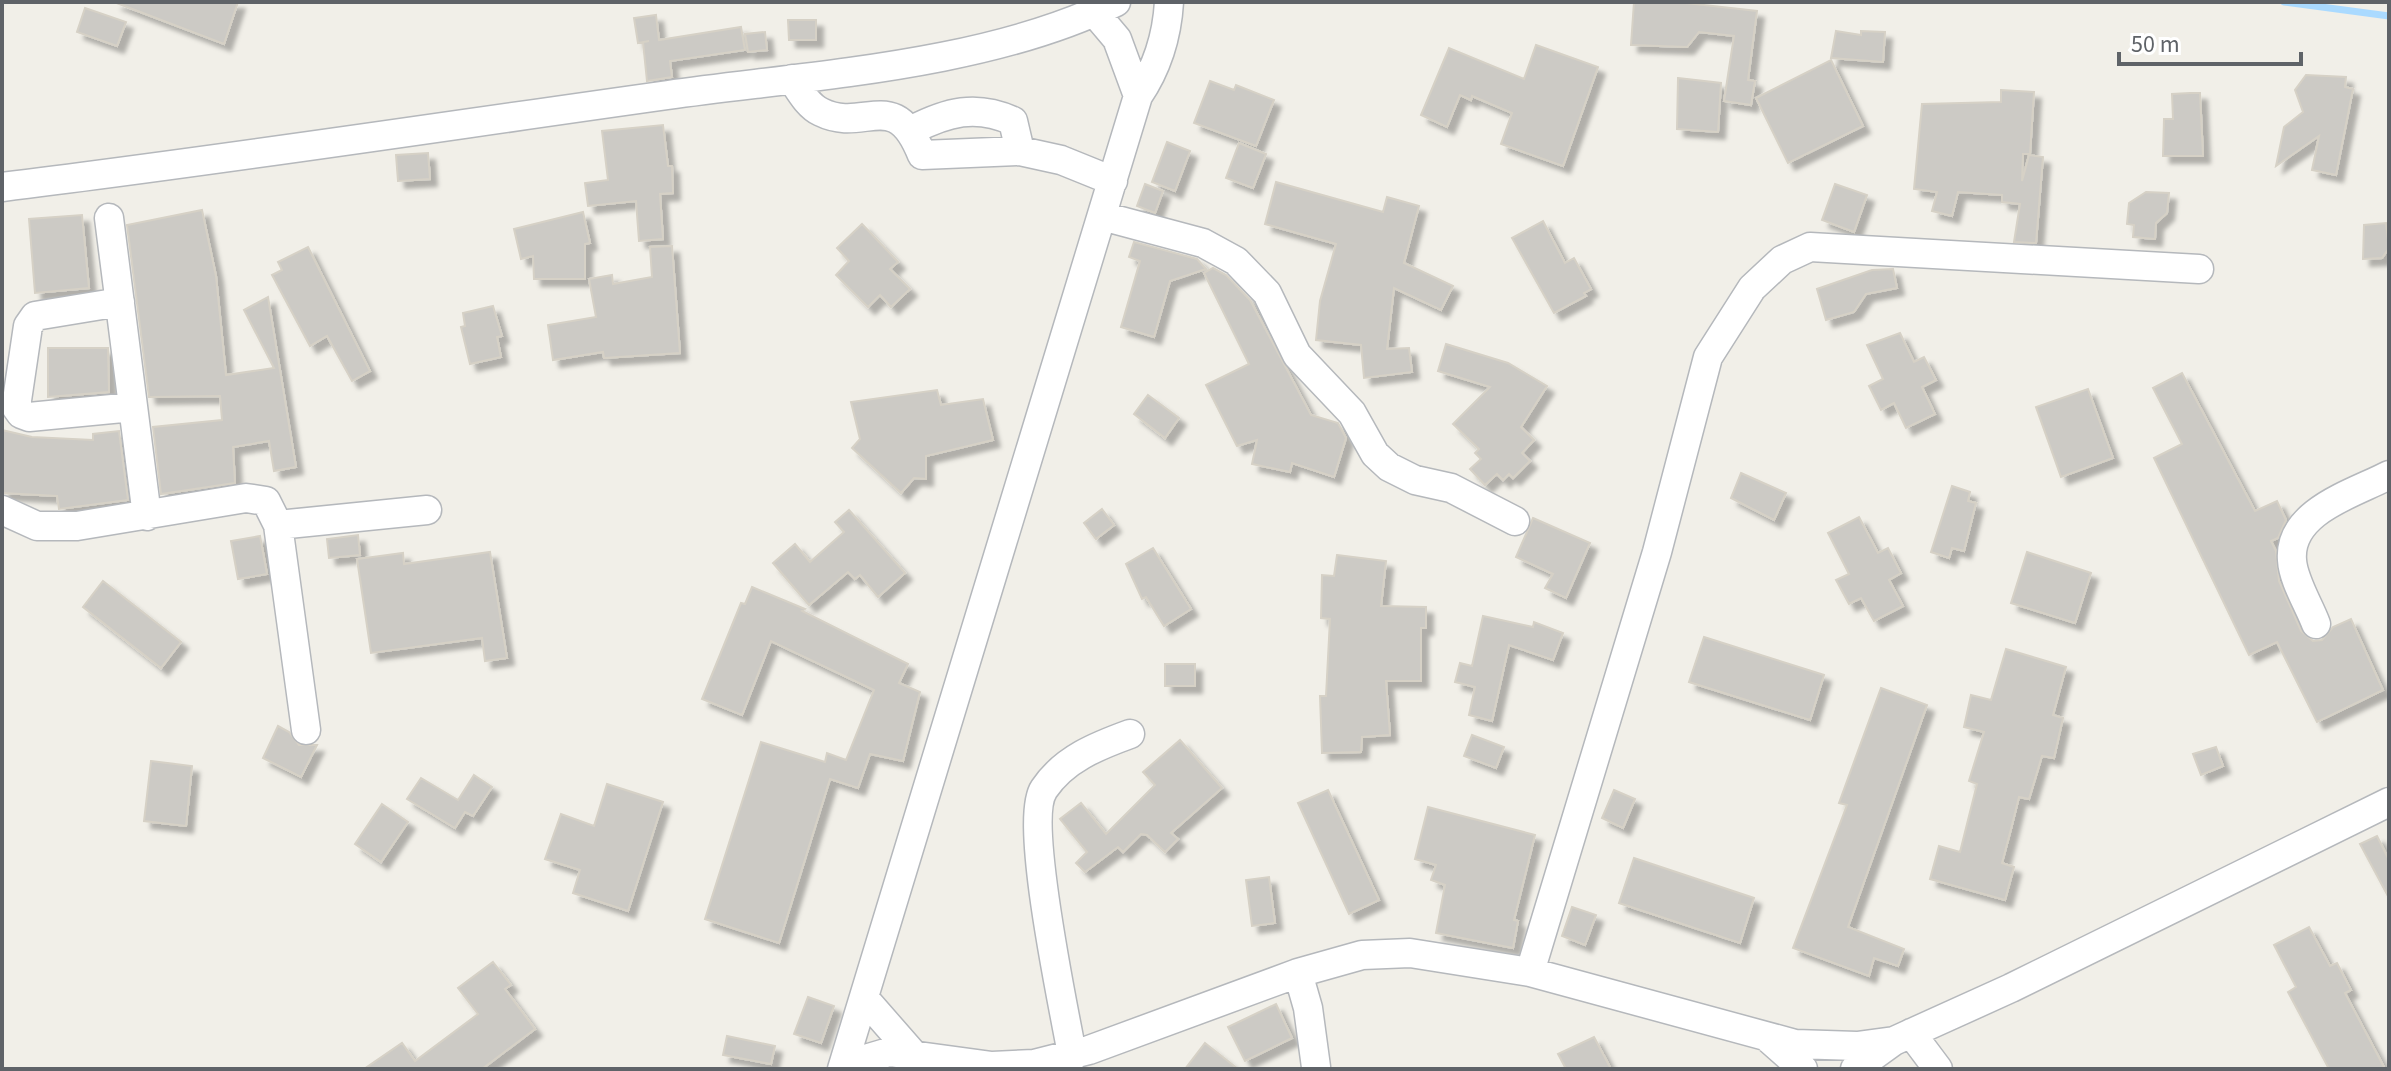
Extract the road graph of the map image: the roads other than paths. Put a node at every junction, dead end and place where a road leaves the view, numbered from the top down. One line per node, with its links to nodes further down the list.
1 (1169, 2): 4 (street)
2 (1105, 7): 3 (street); 4 (street)
3 (792, 79): 5 (street); 8 (street)
4 (1138, 96): 7 (street)
5 (912, 130): 6 (street); 6 (street)
6 (1020, 151): 7 (street)
7 (1113, 181): 9 (street)
8 (2, 187)
9 (1102, 216): 18 (street); 26 (street)
10 (109, 218): 12 (street)
11 (2199, 269): 24 (street)
12 (120, 302): 13 (street); 13 (street)
13 (133, 407): 17 (street)
14 (2389, 475): 20 (street)
15 (2, 510): 17 (street)
16 (427, 510): 19 (street)
17 (147, 516): 19 (street)
18 (1515, 521)
19 (278, 525): 21 (street)
20 (2316, 624)
21 (306, 730)
22 (1130, 734): 30 (street)
23 (2389, 802): 27 (street)
24 (1530, 972): 25 (street); 28 (street)
25 (1298, 973): 30 (street); 31 (street)
26 (864, 998): 29 (street); 32 (street)
27 (1902, 1037): 28 (street); 35 (street); 36 (street)
28 (1776, 1051): 34 (street)
29 (913, 1054): 30 (street); 33 (street)
30 (1069, 1062)
31 (1316, 1067)
32 (842, 1069)
33 (849, 1069)
34 (1803, 1069)
35 (1855, 1069)
36 (1938, 1069)

